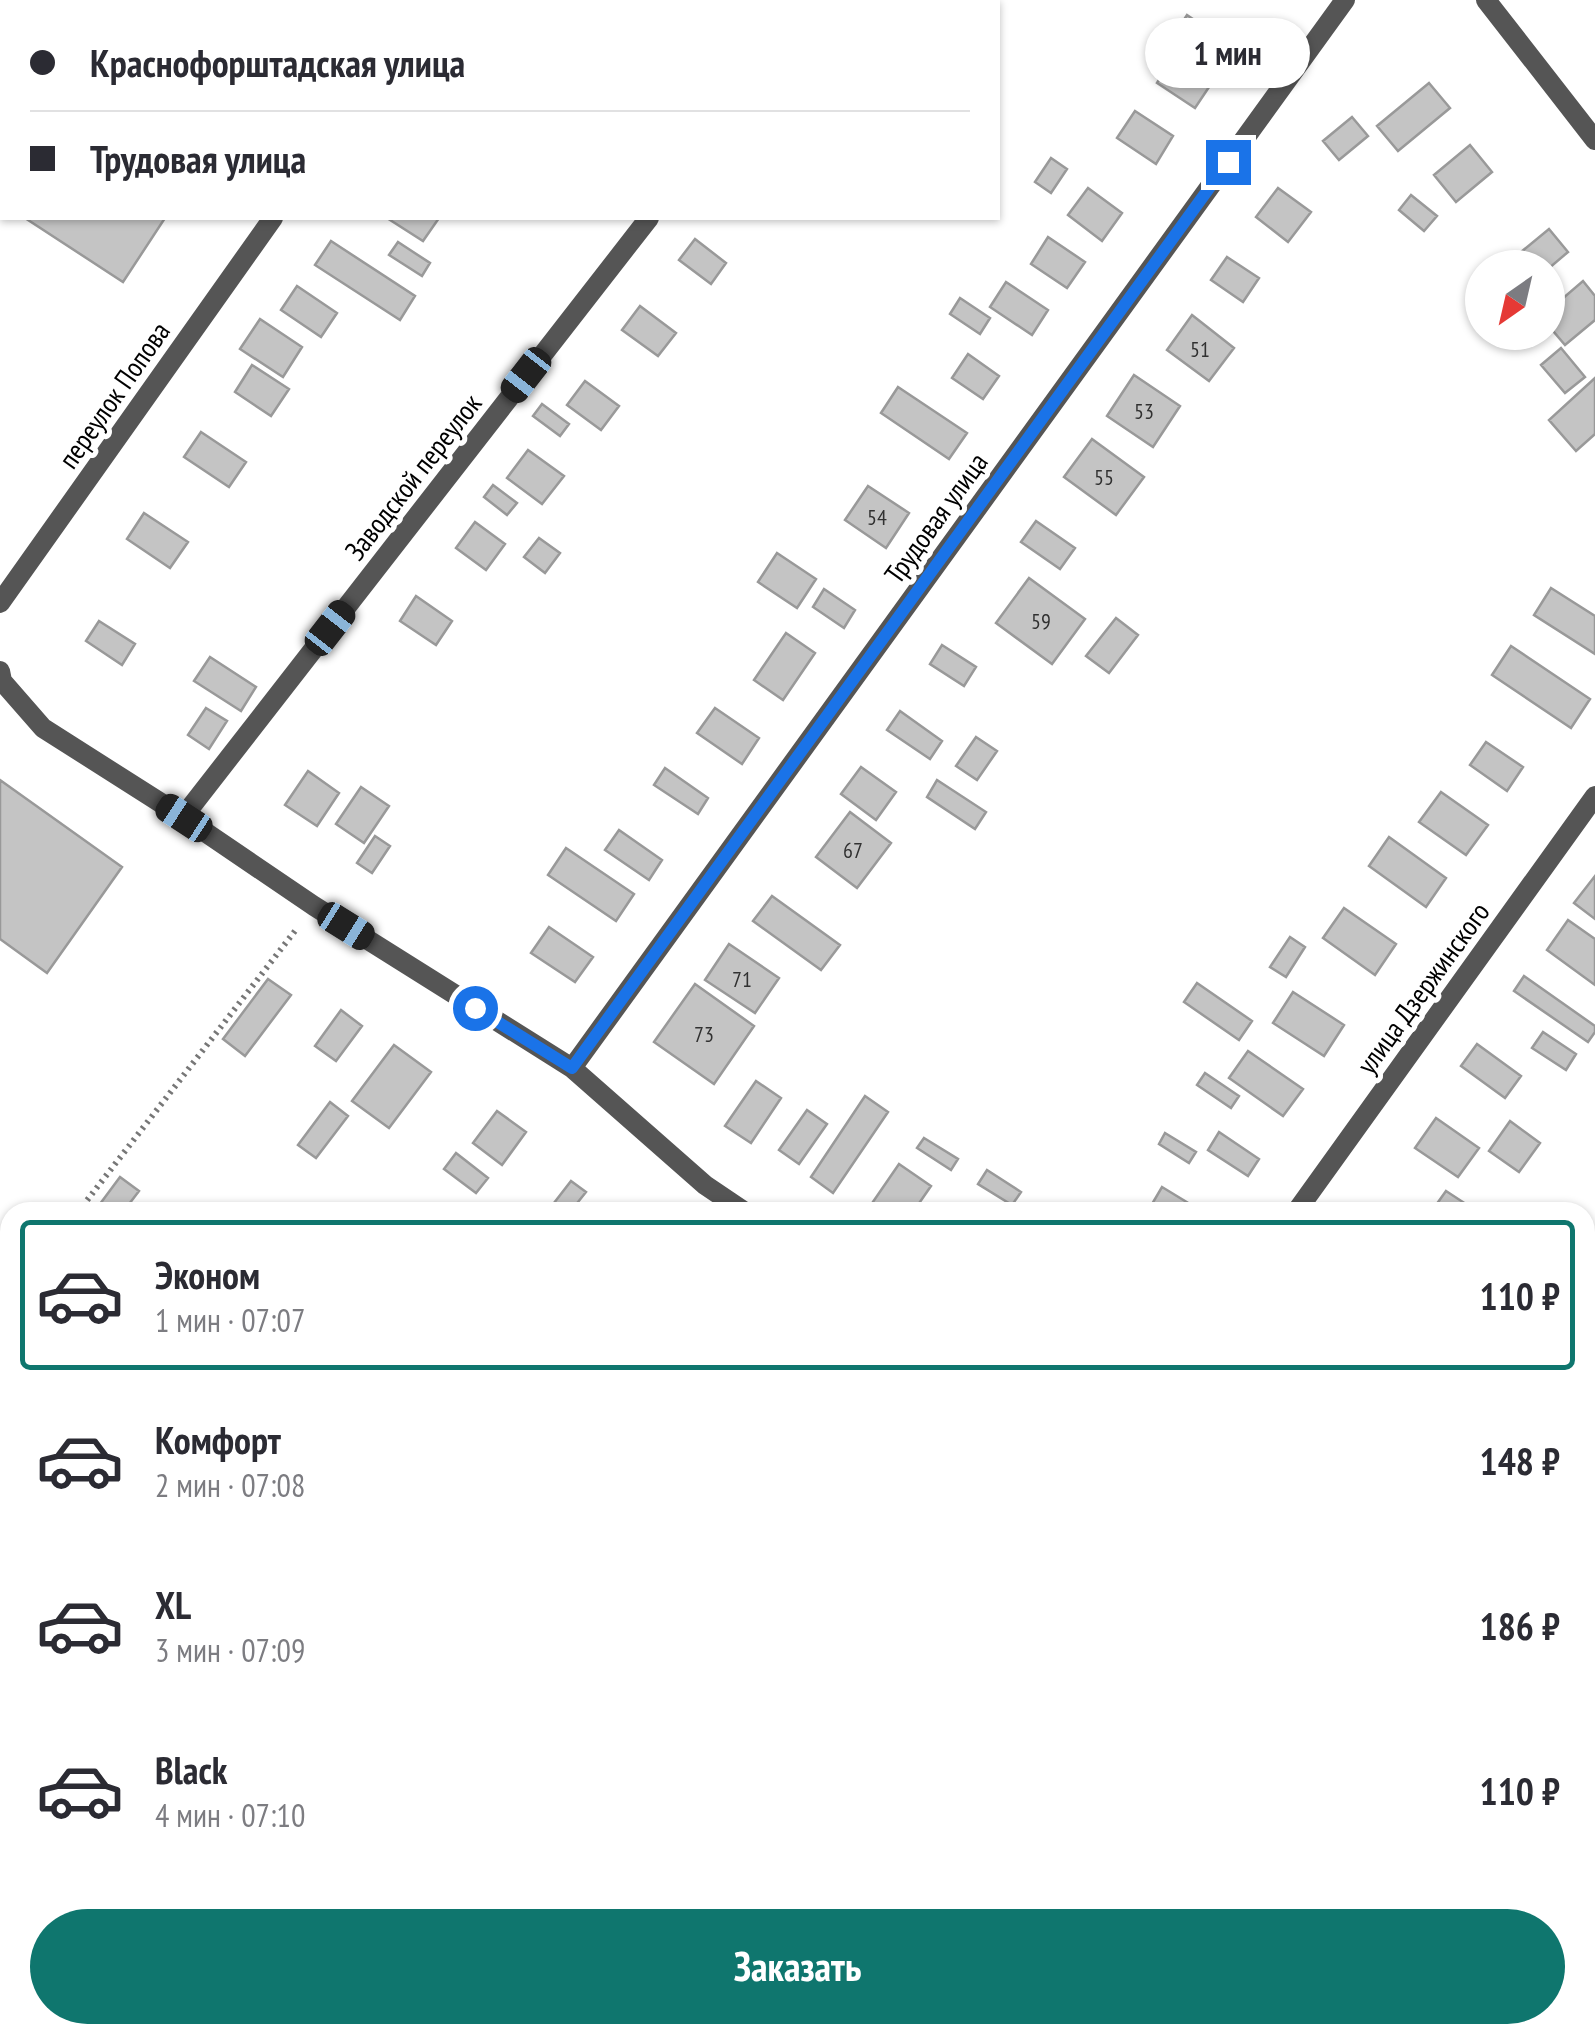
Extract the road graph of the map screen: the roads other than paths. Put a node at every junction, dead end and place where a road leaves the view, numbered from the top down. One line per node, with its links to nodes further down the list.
1 (1345, 0): 10 (street, Трудовая улица)
2 (1486, 0): 3 (street)
3 (1595, 140)
4 (272, 220): 6 (street, переулок Попова)
5 (647, 220): 9 (street, Заводской переулок)
6 (0, 604)
7 (1, 676): 9 (street)
8 (1595, 796): 12 (street, улица Дзержинского)
9 (184, 818): 10 (street)
10 (572, 1068): 11 (street)
11 (730, 1202)
12 (1303, 1202)

